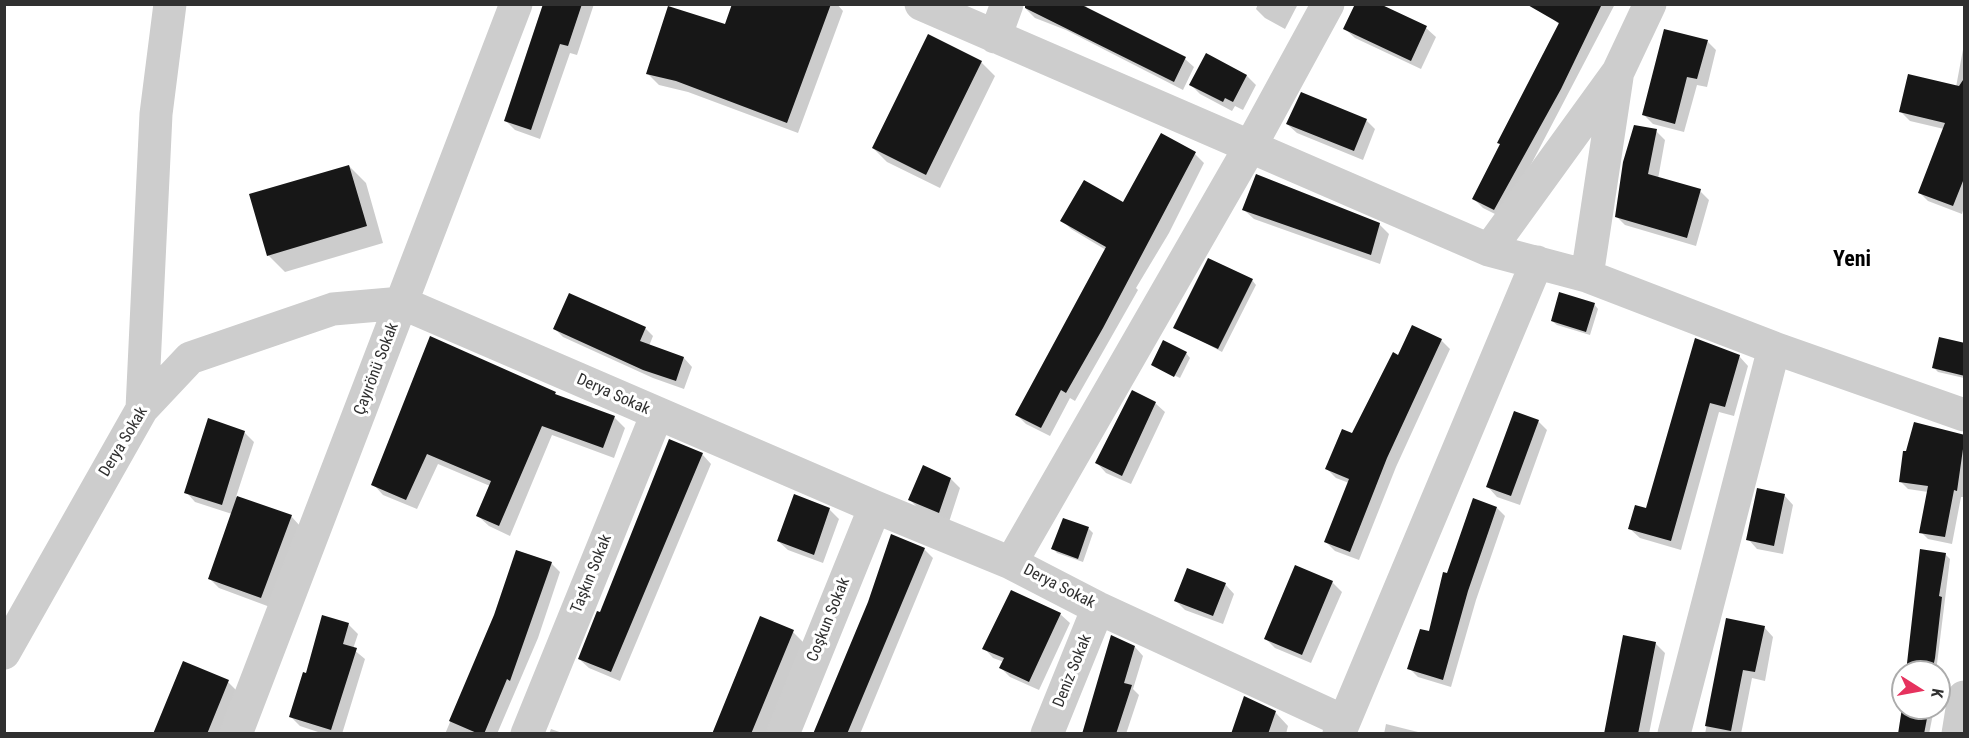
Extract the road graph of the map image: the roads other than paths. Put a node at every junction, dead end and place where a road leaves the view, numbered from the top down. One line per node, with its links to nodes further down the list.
1 (170, 4): 15 (street)
2 (516, 4): 13 (street, Çayırönü Sokak)
3 (921, 4): 7 (street)
4 (1007, 4): 7 (street)
5 (1328, 4): 9 (street)
6 (1650, 4): 8 (street)
7 (995, 37): 9 (street)
8 (1618, 72): 10 (street); 12 (street)
9 (1250, 147): 10 (street); 19 (street)
10 (1490, 250): 11 (street)
11 (1537, 262): 12 (street); 23 (street)
12 (1587, 276): 14 (street)
13 (402, 303): 15 (street, Derya Sokak); 16 (street, Derya Sokak); 24 (street, Çayırönü Sokak)
14 (1774, 348): 17 (street); 28 (street)
15 (142, 409): 21 (street, Derya Sokak)
16 (657, 414): 18 (street, Derya Sokak); 25 (street, Taşkın Sokak)
17 (1965, 415)
18 (875, 507): 19 (street, Derya Sokak); 26 (street, Coşkun Sokak)
19 (1011, 563): 20 (street, Derya Sokak)
20 (1098, 608): 23 (street, Derya Sokak); 27 (street, Deniz Sokak)
21 (4, 652)
22 (1965, 697): 29 (street)
23 (1341, 727)
24 (236, 734)
25 (527, 734)
26 (783, 734)
27 (1047, 734)
28 (1674, 734)
29 (1958, 734)

